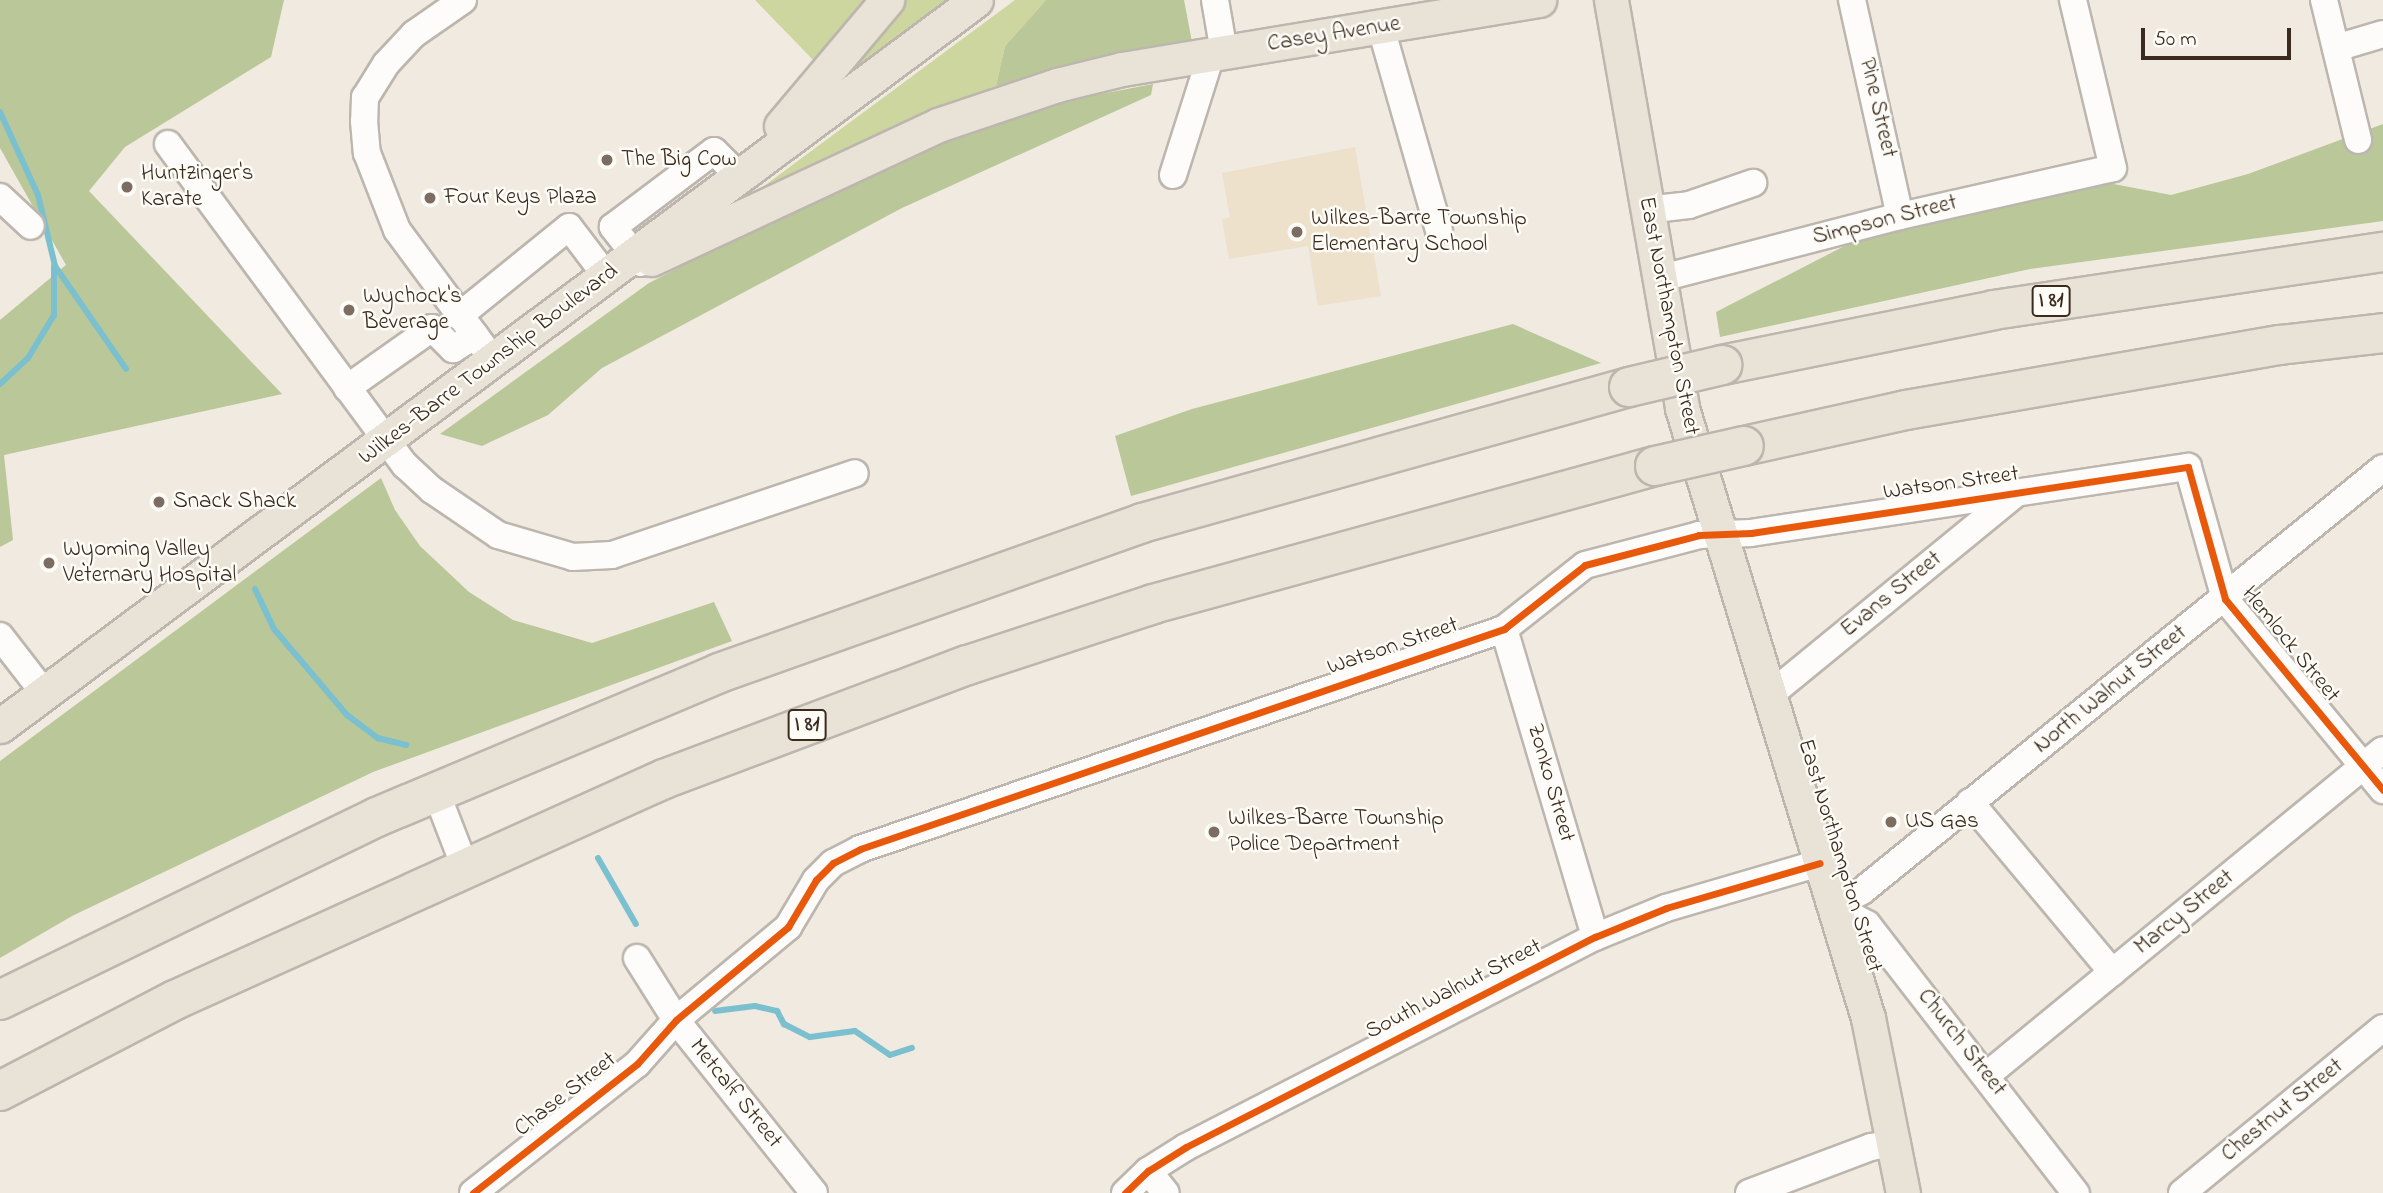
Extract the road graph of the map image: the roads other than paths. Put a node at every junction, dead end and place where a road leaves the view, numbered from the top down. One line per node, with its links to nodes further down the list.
1 (463, 0): 30 (street)
2 (887, 0): 17 (main road)
3 (975, 0): 17 (main road, Wilkes-Barre Township Boulevard)
4 (1215, 0): 14 (street)
5 (1539, 0): 10 (main road, Casey Avenue)
6 (1611, 0): 21 (main road, East Northampton Street)
7 (1852, 0): 22 (street, Pine Street)
8 (2073, 0): 22 (street, Simpson Street)
9 (2324, 0): 13 (street)
10 (1460, 7): 11 (main road, Casey Avenue)
11 (1381, 28): 14 (main road, Casey Avenue); 24 (street)
12 (2383, 34): 13 (street)
13 (2336, 48): 15 (street)
14 (1218, 54): 18 (street); 26 (main road, Casey Avenue)
15 (2358, 140)
16 (168, 144): 31 (street)
17 (748, 168): 26 (main road, Wilkes-Barre Township Boulevard)
18 (1173, 175)
19 (1753, 183): 21 (street)
20 (0, 197): 23 (street)
21 (1646, 210): 28 (main road, East Northampton Street)
22 (1900, 216): 28 (street, Simpson Street)
23 (31, 226)
24 (1440, 230)
25 (2383, 252): 47 (highway, I 81, bridge)
26 (638, 259): 27 (main road, Wilkes-Barre Township Boulevard)
27 (607, 277): 30 (main road, Wilkes-Barre Township Boulevard); 30 (street)
28 (1658, 279): 37 (main road, East Northampton Street)
29 (2383, 332): 50 (highway, I 81, bridge)
30 (476, 338): 31 (street); 32 (main road, Wilkes-Barre Township Boulevard)
31 (347, 388): 32 (street)
32 (386, 441): 35 (street); 42 (main road, Wilkes-Barre Township Boulevard)
33 (2188, 467): 36 (street, Watson Street); 38 (street, Hemlock Street)
34 (2383, 468): 38 (street, North Walnut Street)
35 (855, 473)
36 (2013, 495): 37 (street, Watson Street); 43 (street, Evans Street)
37 (1723, 533): 39 (street, Watson Street); 43 (main road, East Northampton Street)
38 (2225, 599): 45 (street, Hemlock Street); 48 (street, North Walnut Street)
39 (1504, 629): 52 (street, Zonko Street); 56 (street, Watson Street)
40 (0, 636): 41 (street)
41 (8, 664): 42 (street)
42 (45, 694): 44 (main road, Wilkes-Barre Township Boulevard)
43 (1772, 694): 49 (main road, East Northampton Street)
44 (0, 726)
45 (2374, 759): 46 (street, Hemlock Street); 54 (street, Marcy Street)
46 (2383, 790)
47 (436, 792): 50 (street); 55 (highway, I 81)
48 (1970, 802): 51 (street, North Walnut Street); 54 (street)
49 (1820, 863): 51 (main road, East Northampton Street); 52 (street, South Walnut Street)
50 (465, 867): 59 (highway, I 81)
51 (1834, 906): 58 (street, Church Street); 60 (main road, East Northampton Street)
52 (1595, 937): 61 (street, South Walnut Street)
53 (638, 958): 56 (street, Metcalf Street)
54 (2112, 972): 58 (street, Marcy Street)
55 (0, 1000)
56 (676, 1020): 62 (street, Chase Street); 63 (street, Metcalf Street)
57 (2383, 1028): 69 (street, Chestnut Street)
58 (1987, 1075): 68 (street, Church Street)
59 (0, 1091)
60 (1894, 1143): 66 (street); 67 (main road, East Northampton Street)
61 (1148, 1171): 64 (street, South Walnut Street); 65 (street)
62 (473, 1193)
63 (814, 1193)
64 (1125, 1193)
65 (1166, 1193)
66 (1749, 1193)
67 (1903, 1193)
68 (2076, 1193)
69 (2182, 1193)

